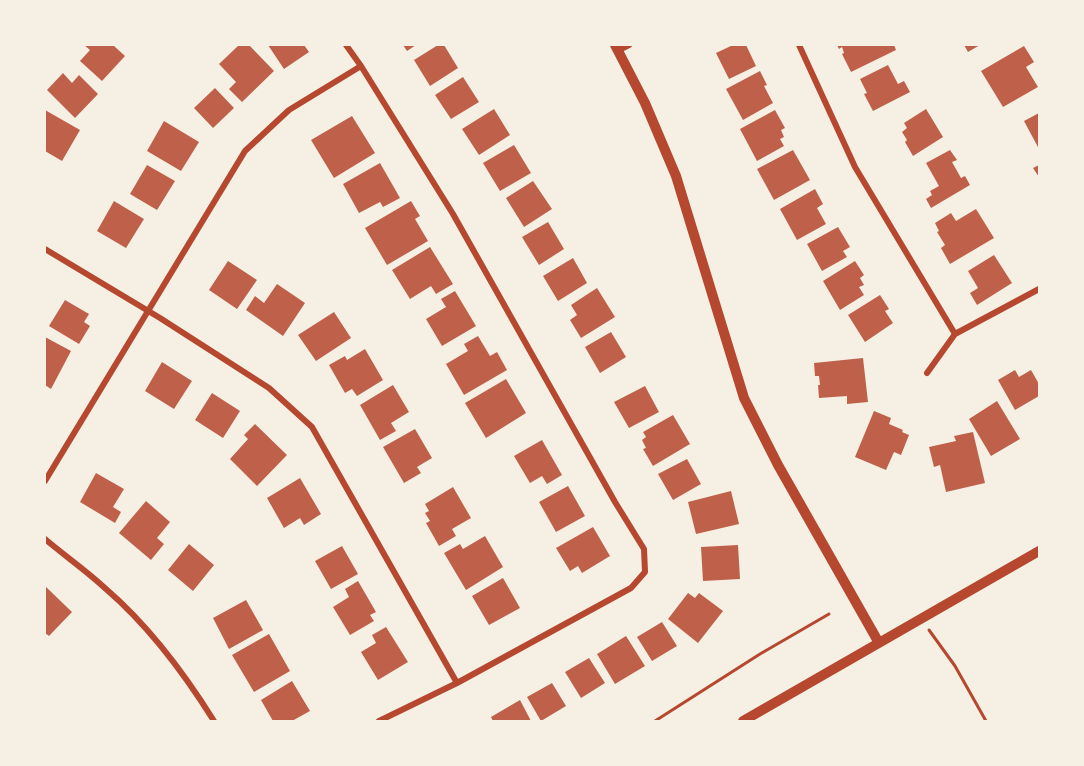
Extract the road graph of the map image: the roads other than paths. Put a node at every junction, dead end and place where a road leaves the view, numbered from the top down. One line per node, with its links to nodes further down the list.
1 (346, 45): 4 (street)
2 (799, 45): 8 (street)
3 (621, 47): 13 (street)
4 (362, 66): 7 (street); 14 (street)
5 (45, 249): 7 (street)
6 (1039, 289): 8 (street)
7 (147, 310): 10 (street); 14 (street)
8 (955, 334): 9 (street)
9 (927, 373)
10 (45, 481)
11 (45, 539): 15 (street)
12 (1039, 551): 13 (street)
13 (879, 643): 17 (street)
14 (457, 683): 16 (street)
15 (214, 721)
16 (379, 721)
17 (743, 721)

